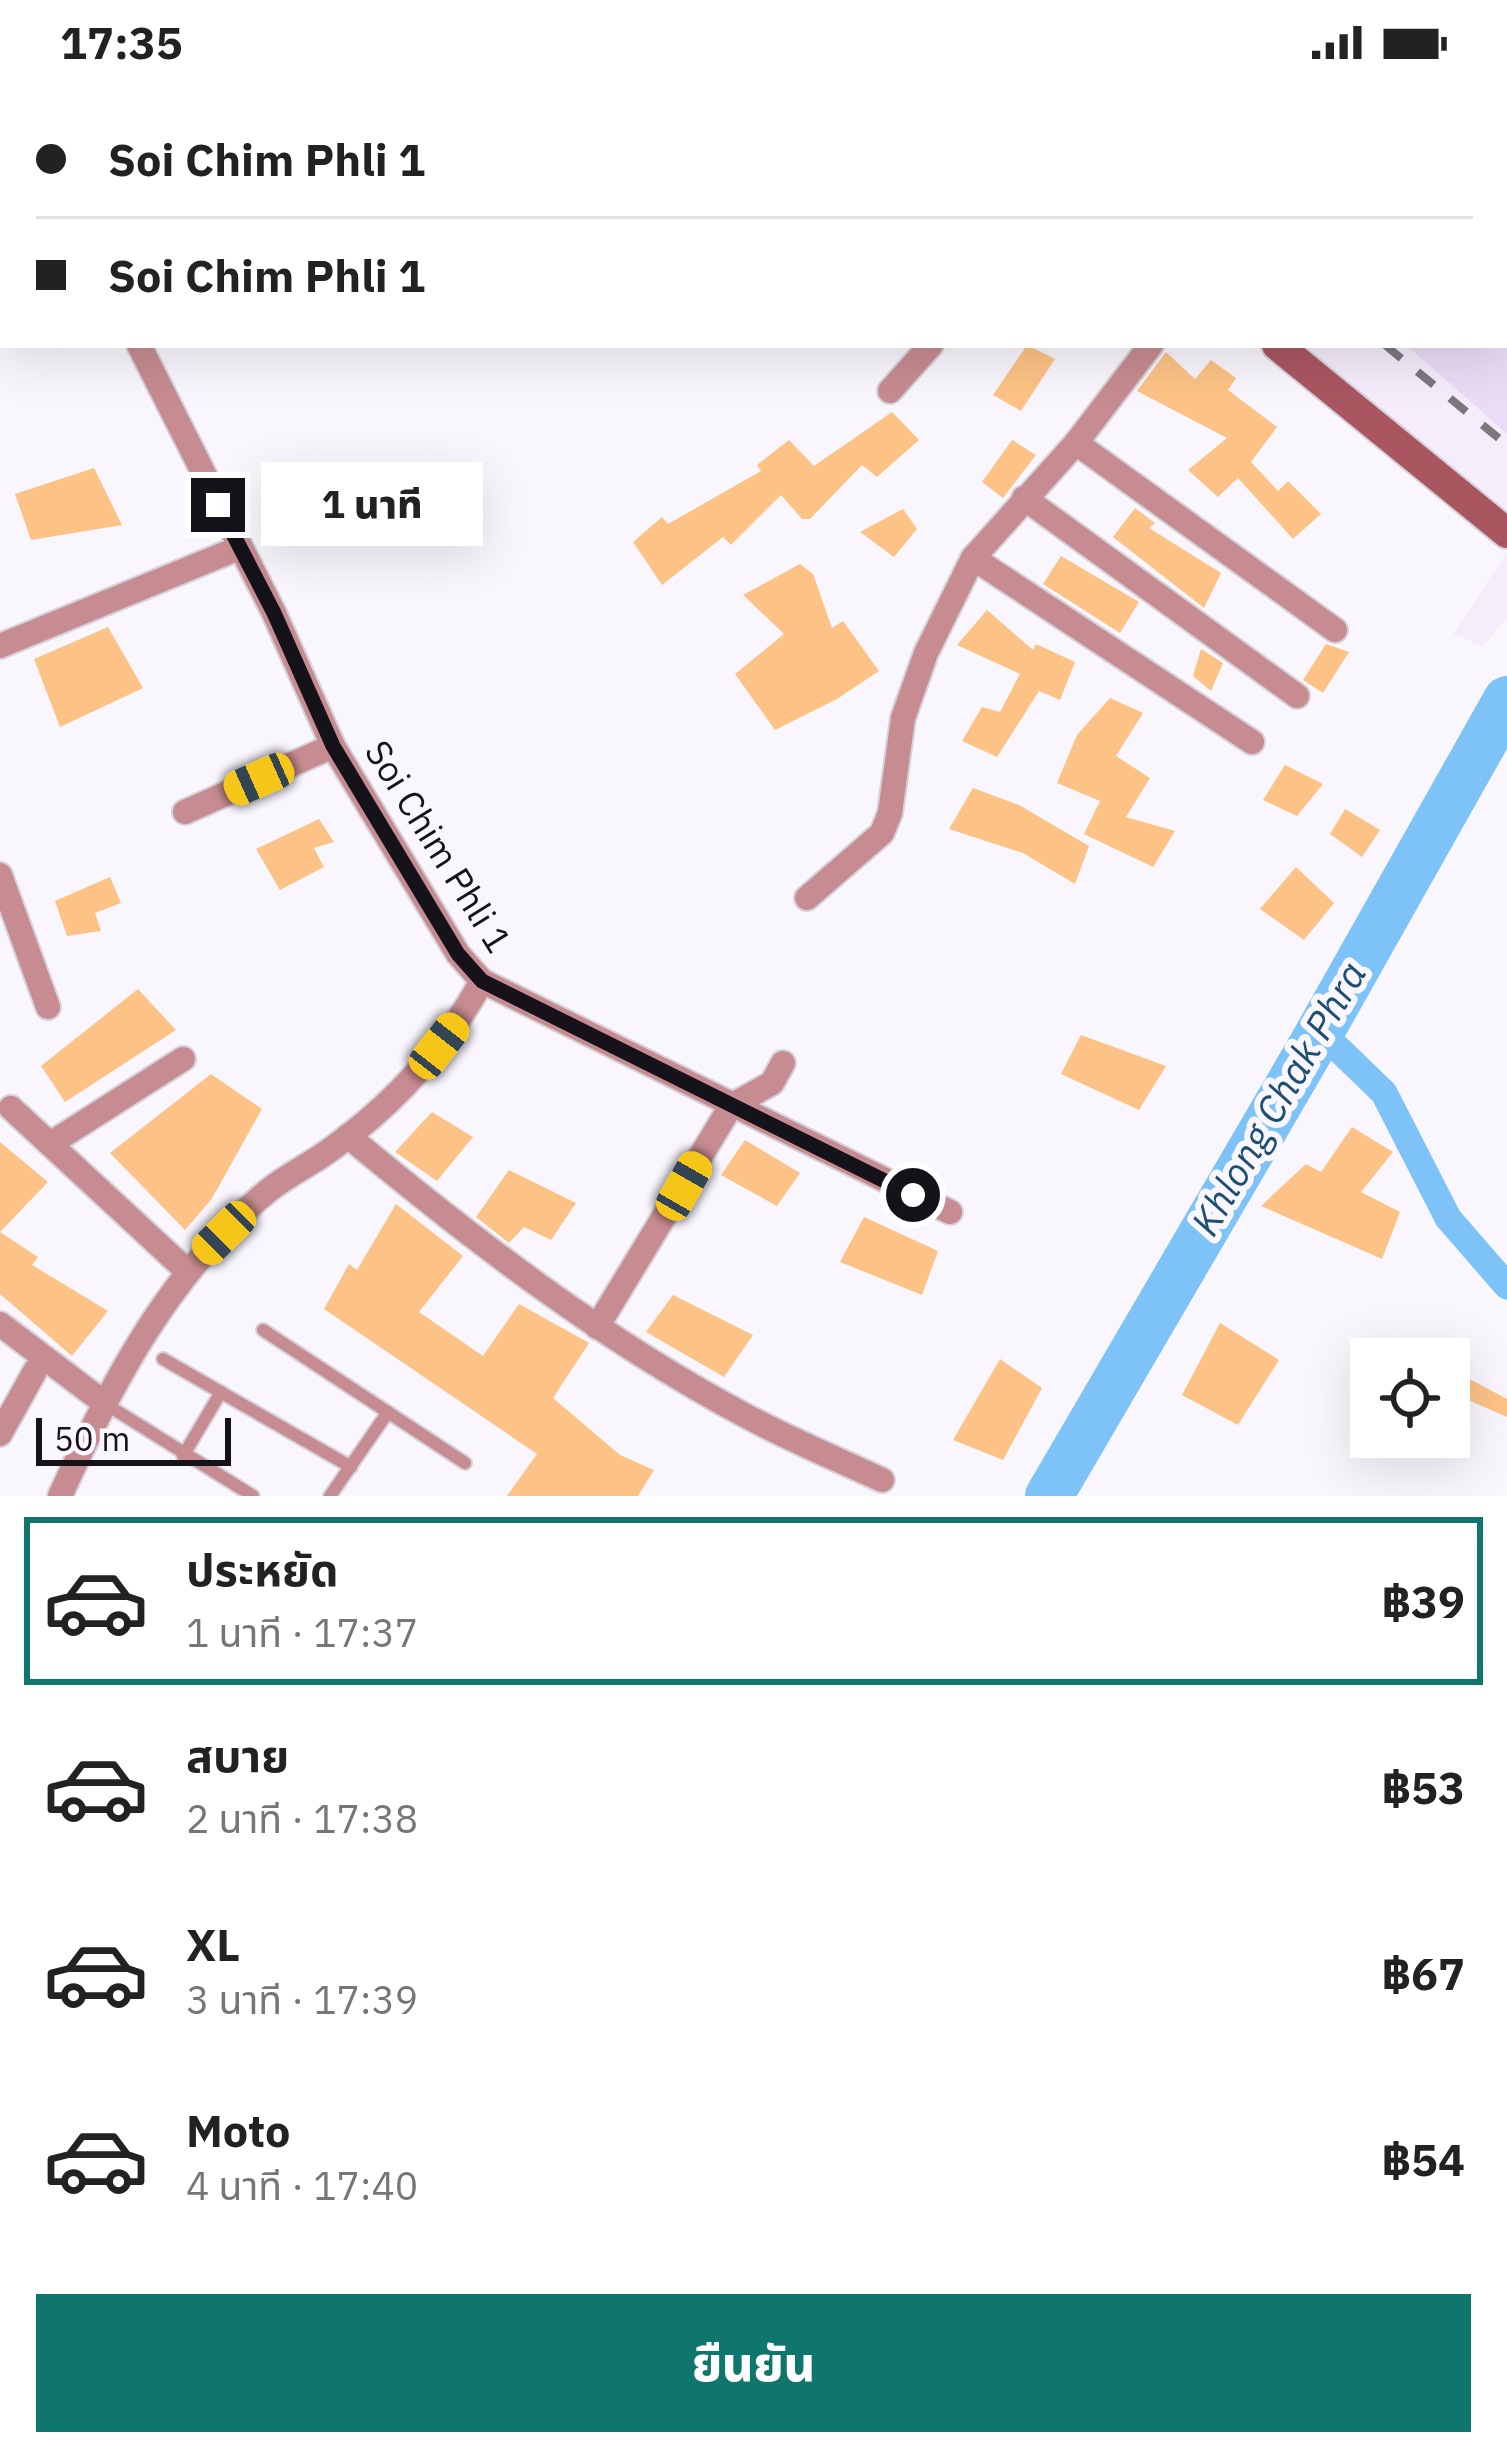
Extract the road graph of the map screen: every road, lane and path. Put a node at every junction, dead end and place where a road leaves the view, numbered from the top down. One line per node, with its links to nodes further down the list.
1 (140, 348): 9 (street, Soi Chim Phli 1)
2 (929, 348): 5 (street)
3 (1149, 348): 6 (street)
4 (1281, 348): 8 (main road)
5 (890, 391)
6 (1076, 442): 7 (street); 11 (street)
7 (1024, 498): 10 (street); 13 (street)
8 (1507, 533)
9 (239, 548): 12 (street); 15 (street, Soi Chim Phli 1)
10 (973, 559): 14 (street); 18 (street)
11 (1335, 630)
12 (0, 646)
13 (1297, 696)
14 (1252, 742)
15 (333, 746): 16 (street); 19 (street, Soi Chim Phli 1)
16 (185, 812)
17 (0, 874): 20 (street)
18 (807, 898)
19 (482, 981): 23 (street, Soi Chim Phli 1); 25 (street)
20 (48, 1007)
21 (183, 1059): 26 (street)
22 (783, 1063): 23 (street)
23 (731, 1106): 27 (street, Soi Chim Phli 1); 30 (street)
24 (11, 1108): 26 (street)
25 (348, 1136): 28 (street); 30 (street)
26 (50, 1144): 28 (street)
27 (950, 1212)
28 (187, 1271): 35 (street)
29 (0, 1324): 35 (street)
30 (597, 1327): 41 (street)
31 (263, 1330): 36 (lane)
32 (164, 1359): 34 (lane)
33 (35, 1371): 37 (street)
34 (221, 1392): 38 (lane); 40 (lane)
35 (103, 1402): 38 (lane); 42 (street)
36 (388, 1412): 39 (lane); 40 (lane)
37 (0, 1434)
38 (183, 1456): 43 (lane)
39 (465, 1463)
40 (351, 1467): 44 (lane)
41 (881, 1480)
42 (60, 1496)
43 (253, 1496)
44 (330, 1496)

